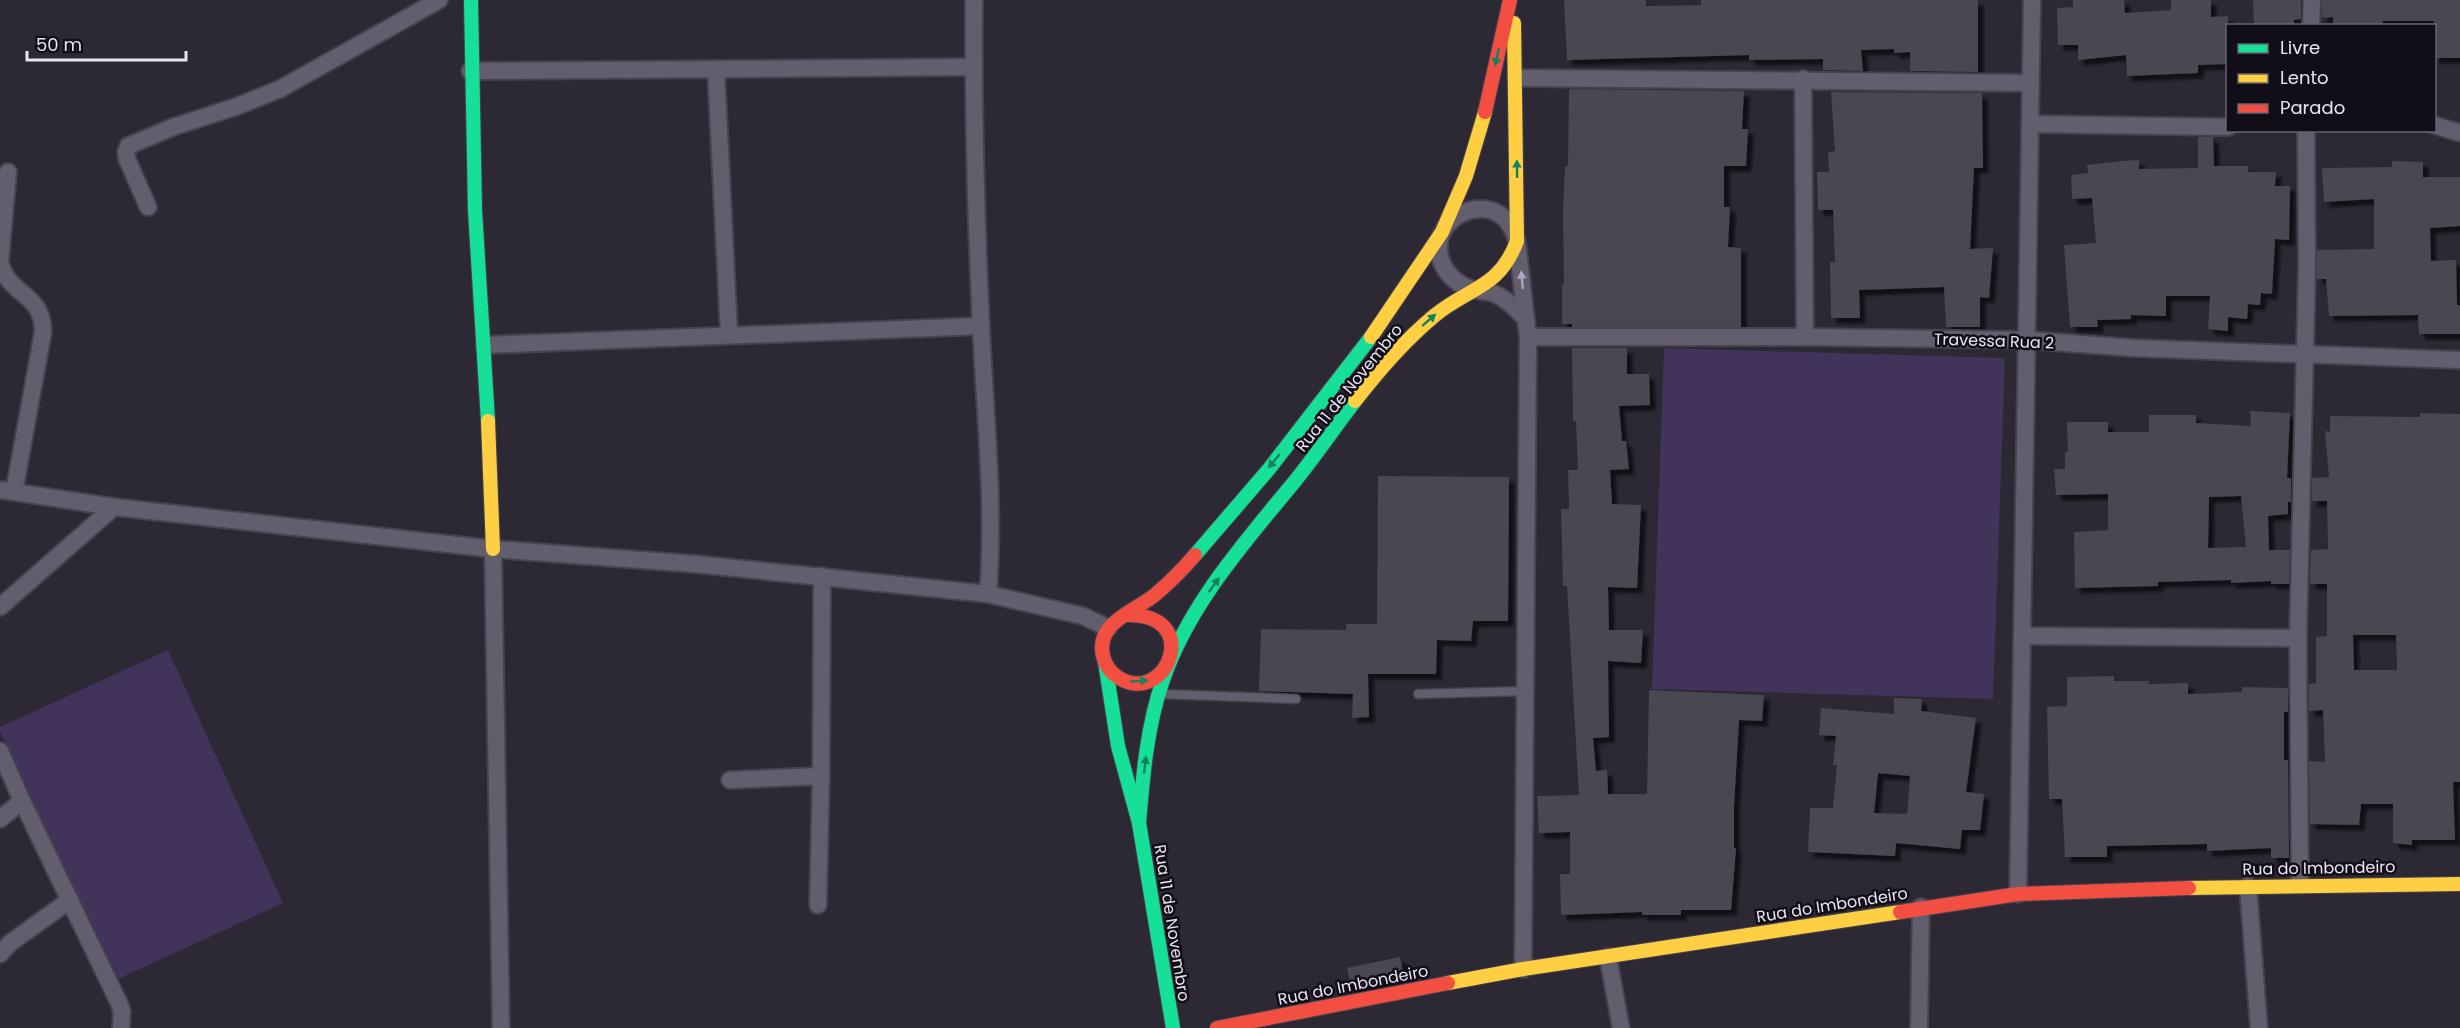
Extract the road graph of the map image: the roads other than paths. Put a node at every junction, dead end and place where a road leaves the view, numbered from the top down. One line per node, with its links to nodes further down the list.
1 (440, 0): 22 (street)
2 (471, 0): 10 (main road)
3 (974, 0): 8 (street)
4 (1511, 0): 11 (main road, Rua 11 de Novembro); 23 (main road, Rua 11 de Novembro, one-way to 23)
5 (2032, 0): 13 (street)
6 (2312, 0): 7 (street)
7 (2311, 24)
8 (974, 67): 9 (street); 27 (street)
9 (716, 70): 10 (street); 28 (street)
10 (470, 71): 32 (main road)
11 (1516, 78): 12 (street); 24 (main road, Rua 11 de Novembro, one-way to 11)
12 (1803, 79): 13 (street); 30 (street)
13 (2030, 82): 15 (street)
14 (2460, 118): 16 (street)
15 (2030, 124): 18 (street); 31 (street)
16 (2436, 124)
17 (2436, 125): 20 (street)
18 (2226, 127)
19 (2306, 132): 33 (street)
20 (2460, 133)
21 (8, 172): 35 (street)
22 (148, 207)
23 (1442, 233): 24 (street); 25 (street); 41 (main road, Rua 11 de Novembro, one-way to 41)
24 (1517, 241): 25 (main road, Rua 11 de Novembro); 26 (street, one-way to 24)
25 (1473, 289): 26 (street); 45 (main road, Rua 11 de Novembro, one-way to 25)
26 (1526, 319): 29 (street)
27 (981, 326): 28 (street); 39 (street)
28 (729, 334): 32 (street)
29 (1528, 337): 30 (street, Travessa Rua 2); 47 (street)
30 (1805, 337): 31 (street, Travessa Rua 2)
31 (2028, 340): 33 (street, Travessa Rua 2); 43 (street)
32 (485, 345): 37 (main road)
33 (2304, 355): 34 (street, Travessa Rua 2); 44 (street)
34 (2460, 360)
35 (7, 491): 36 (street)
36 (114, 507): 37 (street); 40 (street)
37 (492, 549): 38 (street); 68 (street)
38 (822, 576): 39 (street); 52 (street)
39 (988, 594): 42 (street)
40 (0, 607)
41 (1125, 615): 42 (main road, Rua 11 de Novembro); 45 (main road, Rua 11 de Novembro)
42 (1108, 628): 46 (main road, Rua 11 de Novembro)
43 (2024, 636): 44 (street); 60 (street)
44 (2298, 638): 58 (street)
45 (1171, 658): 46 (main road, Rua 11 de Novembro, one-way to 45); 48 (main road, Rua 11 de Novembro)
46 (1105, 663): 56 (main road, Rua 11 de Novembro)
47 (1525, 692): 49 (lane); 66 (street)
48 (1159, 694): 50 (lane); 56 (main road, Rua 11 de Novembro, one-way to 48)
49 (1418, 694)
50 (1296, 699)
51 (0, 751): 54 (street)
52 (821, 776): 53 (street); 62 (street)
53 (730, 780)
54 (22, 801): 55 (street); 61 (street)
55 (0, 819)
56 (1139, 823): 69 (main road, Rua 11 de Novembro)
57 (2460, 884): 58 (main road, Rua do Imbondeiro)
58 (2300, 885): 59 (main road, Rua do Imbondeiro)
59 (2248, 886): 60 (main road, Rua do Imbondeiro); 73 (street)
60 (2018, 894): 63 (main road, Rua do Imbondeiro)
61 (70, 900): 64 (street); 67 (street)
62 (818, 905)
63 (1921, 907): 65 (main road, Rua do Imbondeiro); 72 (street)
64 (0, 954)
65 (1608, 957): 66 (main road, Rua do Imbondeiro); 71 (street)
66 (1523, 969): 70 (main road, Rua do Imbondeiro)
67 (121, 1028)
68 (501, 1028)
69 (1173, 1028)
70 (1217, 1028)
71 (1621, 1028)
72 (1919, 1028)
73 (2259, 1028)

